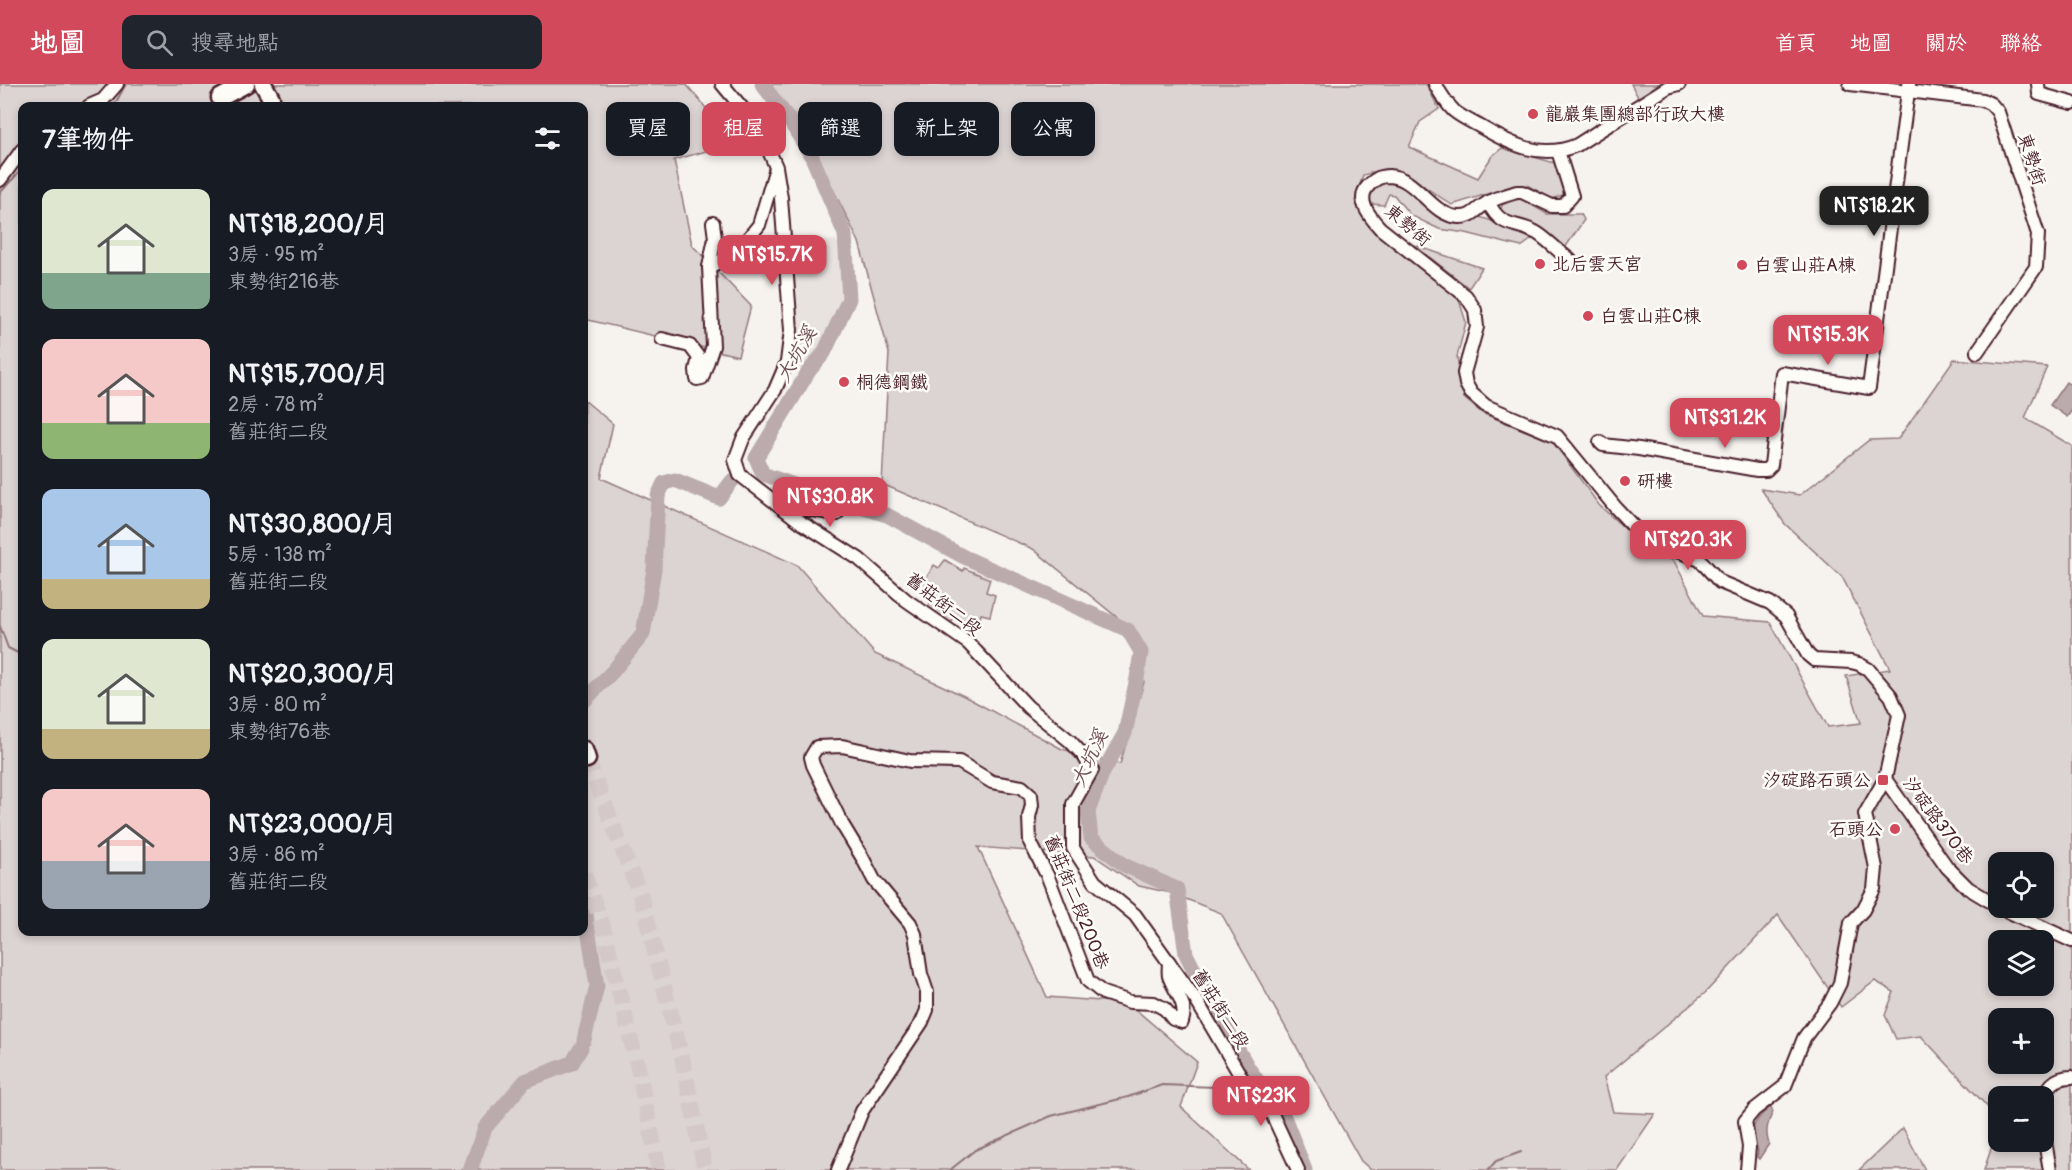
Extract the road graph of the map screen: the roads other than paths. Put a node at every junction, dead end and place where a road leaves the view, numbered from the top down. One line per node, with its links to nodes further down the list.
1 (117, 84): 10 (street)
2 (246, 84): 9 (highway)
3 (722, 84): 14 (street, 舊莊街二段)
4 (1435, 84): 12 (street)
5 (1679, 84): 12 (street)
6 (1850, 84): 7 (street, 東勢街)
7 (1909, 87): 21 (street, 東勢街); 22 (street)
8 (2038, 89): 11 (street)
9 (219, 96)
10 (98, 102)
11 (2072, 103)
12 (1558, 151): 16 (street, 東勢街)
13 (18, 155): 15 (street)
14 (776, 167): 19 (street); 24 (street, 舊莊街二段)
15 (0, 180)
16 (1488, 202): 18 (street); 25 (street, 東勢街)
17 (713, 223): 19 (street)
18 (1570, 260)
19 (710, 267): 20 (street)
20 (662, 339)
21 (1977, 352)
22 (1600, 442)
23 (846, 486): 24 (street)
24 (778, 505): 29 (street, 舊莊街二段)
25 (1885, 779): 26 (street, 汐碇路370巷); 35 (street, 汐碇路370巷)
26 (1988, 900)
27 (2023, 918): 28 (street, 汐碇路370巷)
28 (2072, 941)
29 (1169, 962): 33 (street, 舊莊街二段200巷); 34 (street, 舊莊街二段)
30 (2072, 1077): 31 (street)
31 (2050, 1086)
32 (2047, 1152): 36 (street)
33 (838, 1170)
34 (1298, 1170)
35 (1747, 1170)
36 (2050, 1170)

